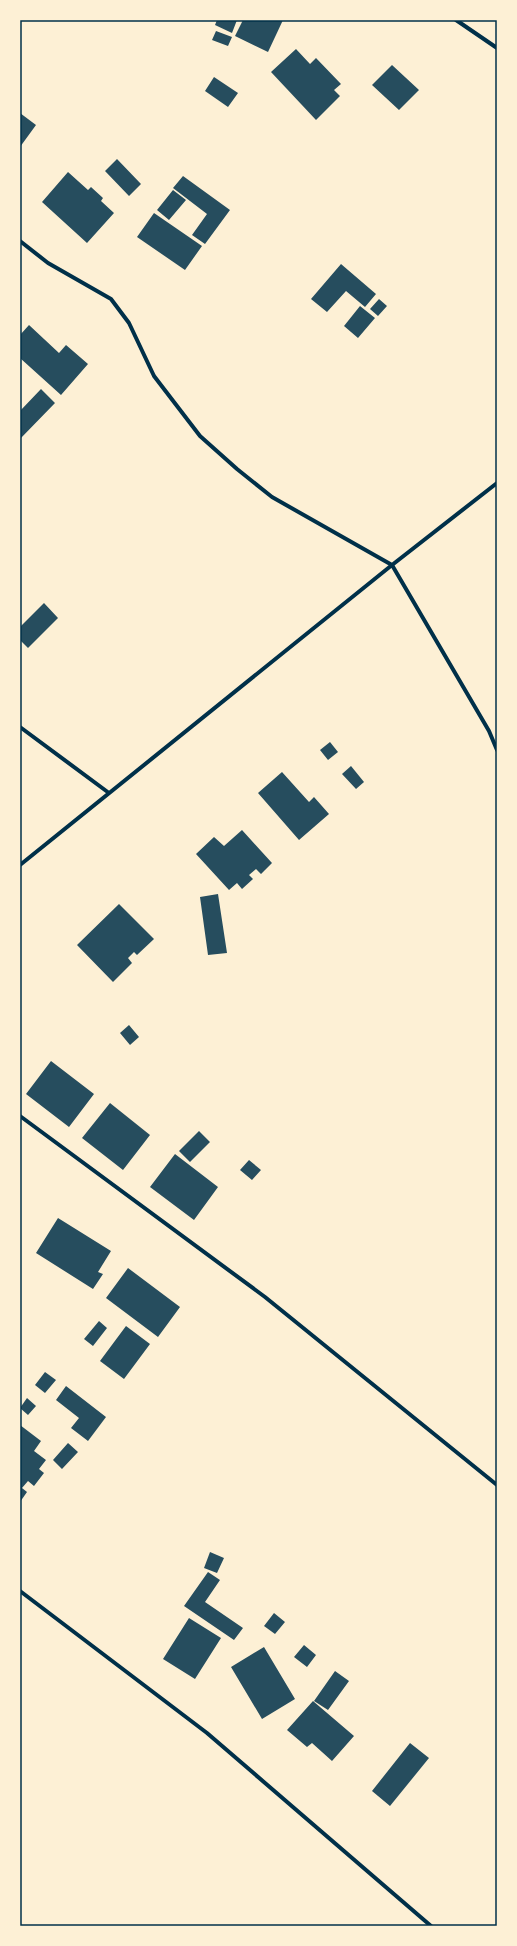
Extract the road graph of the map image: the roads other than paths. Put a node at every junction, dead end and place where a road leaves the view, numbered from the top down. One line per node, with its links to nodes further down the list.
1 (456, 20): 2 (street)
2 (497, 48)
3 (20, 241): 5 (street)
4 (497, 483): 5 (street)
5 (392, 565): 7 (street); 8 (street)
6 (20, 727): 8 (street)
7 (497, 750)
8 (109, 793): 9 (street)
9 (20, 865)
10 (20, 1116): 11 (street)
11 (497, 1485)
12 (20, 1591): 13 (street)
13 (431, 1926)

